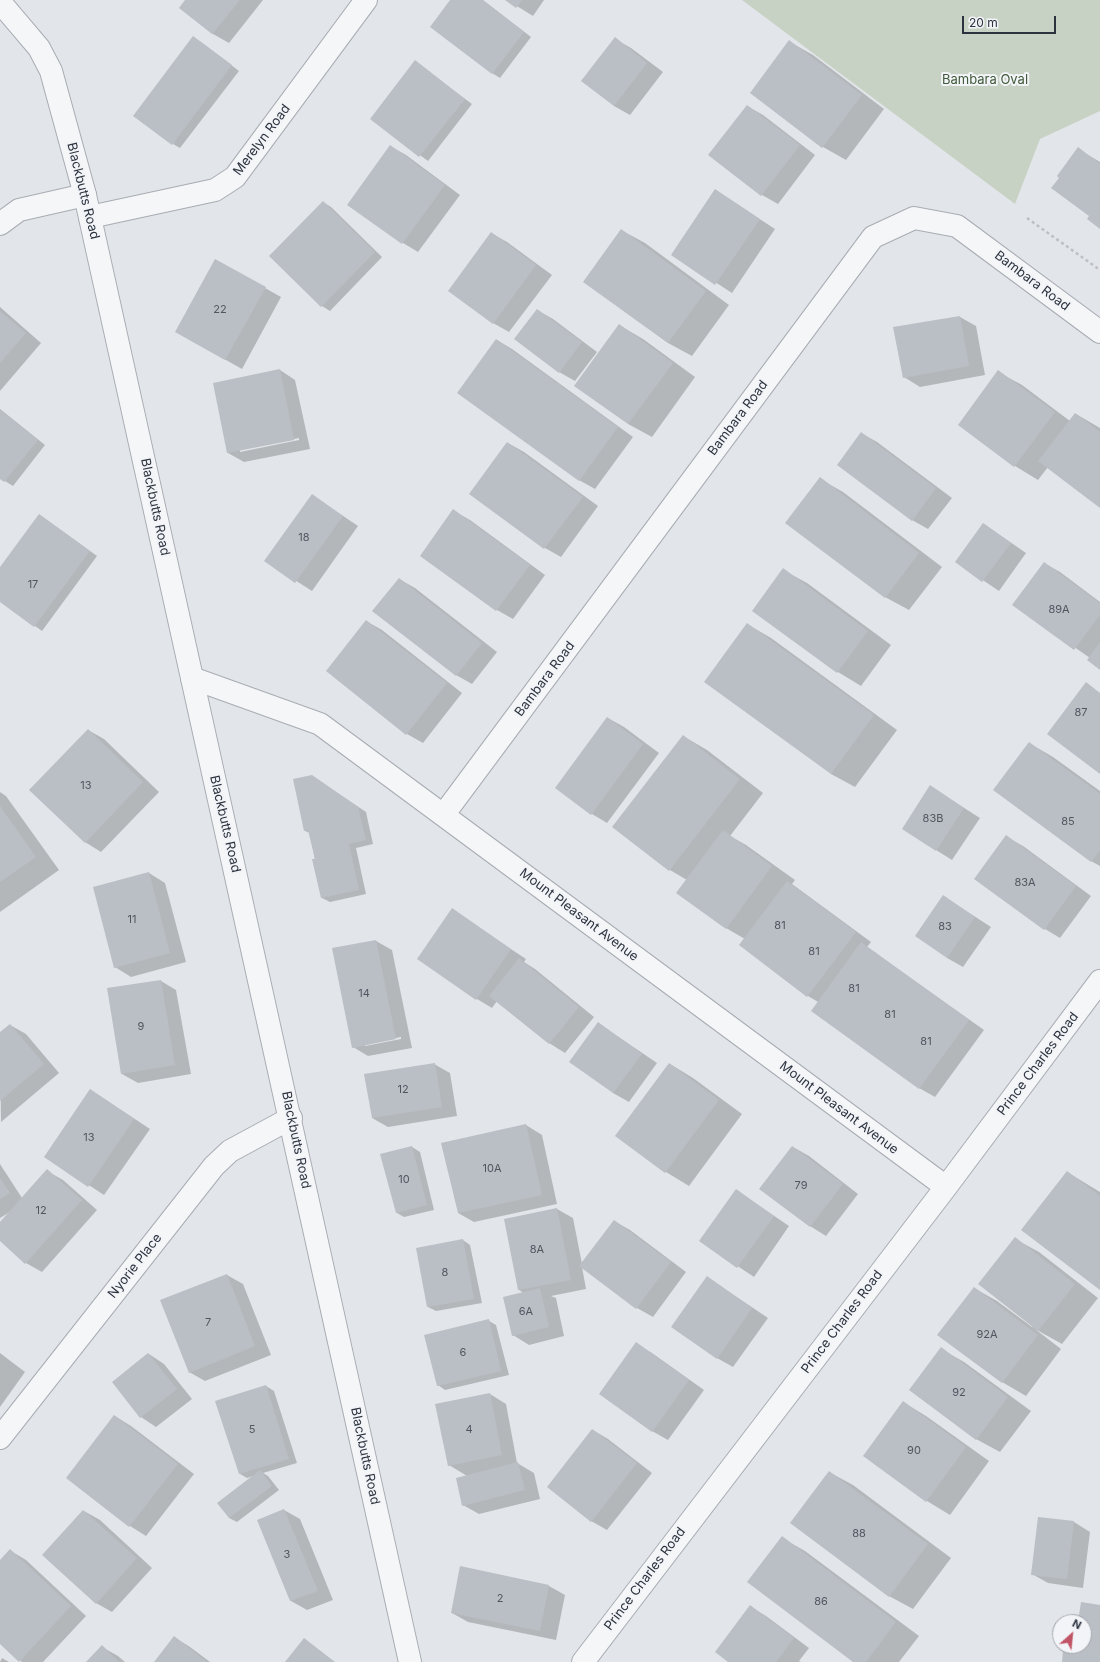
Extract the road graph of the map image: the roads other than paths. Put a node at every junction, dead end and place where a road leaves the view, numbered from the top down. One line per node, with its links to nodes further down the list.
1 (366, 0): 4 (street, Merelyn Road)
2 (0, 2): 3 (street, Blackbutts Road)
3 (85, 195): 4 (street, Blackbutts Road); 5 (street)
4 (90, 217): 7 (street, Blackbutts Road)
5 (0, 224)
6 (1100, 332): 8 (street, Bambara Road)
7 (192, 678): 8 (street, Mount Pleasant Avenue); 10 (street, Blackbutts Road)
8 (444, 814): 11 (street, Mount Pleasant Avenue)
9 (1100, 981): 11 (street, Prince Charles Road)
10 (291, 1118): 12 (street, Nyorie Place); 13 (street, Blackbutts Road)
11 (946, 1187): 14 (street, Prince Charles Road)
12 (0, 1438)
13 (410, 1662)
14 (583, 1662)

